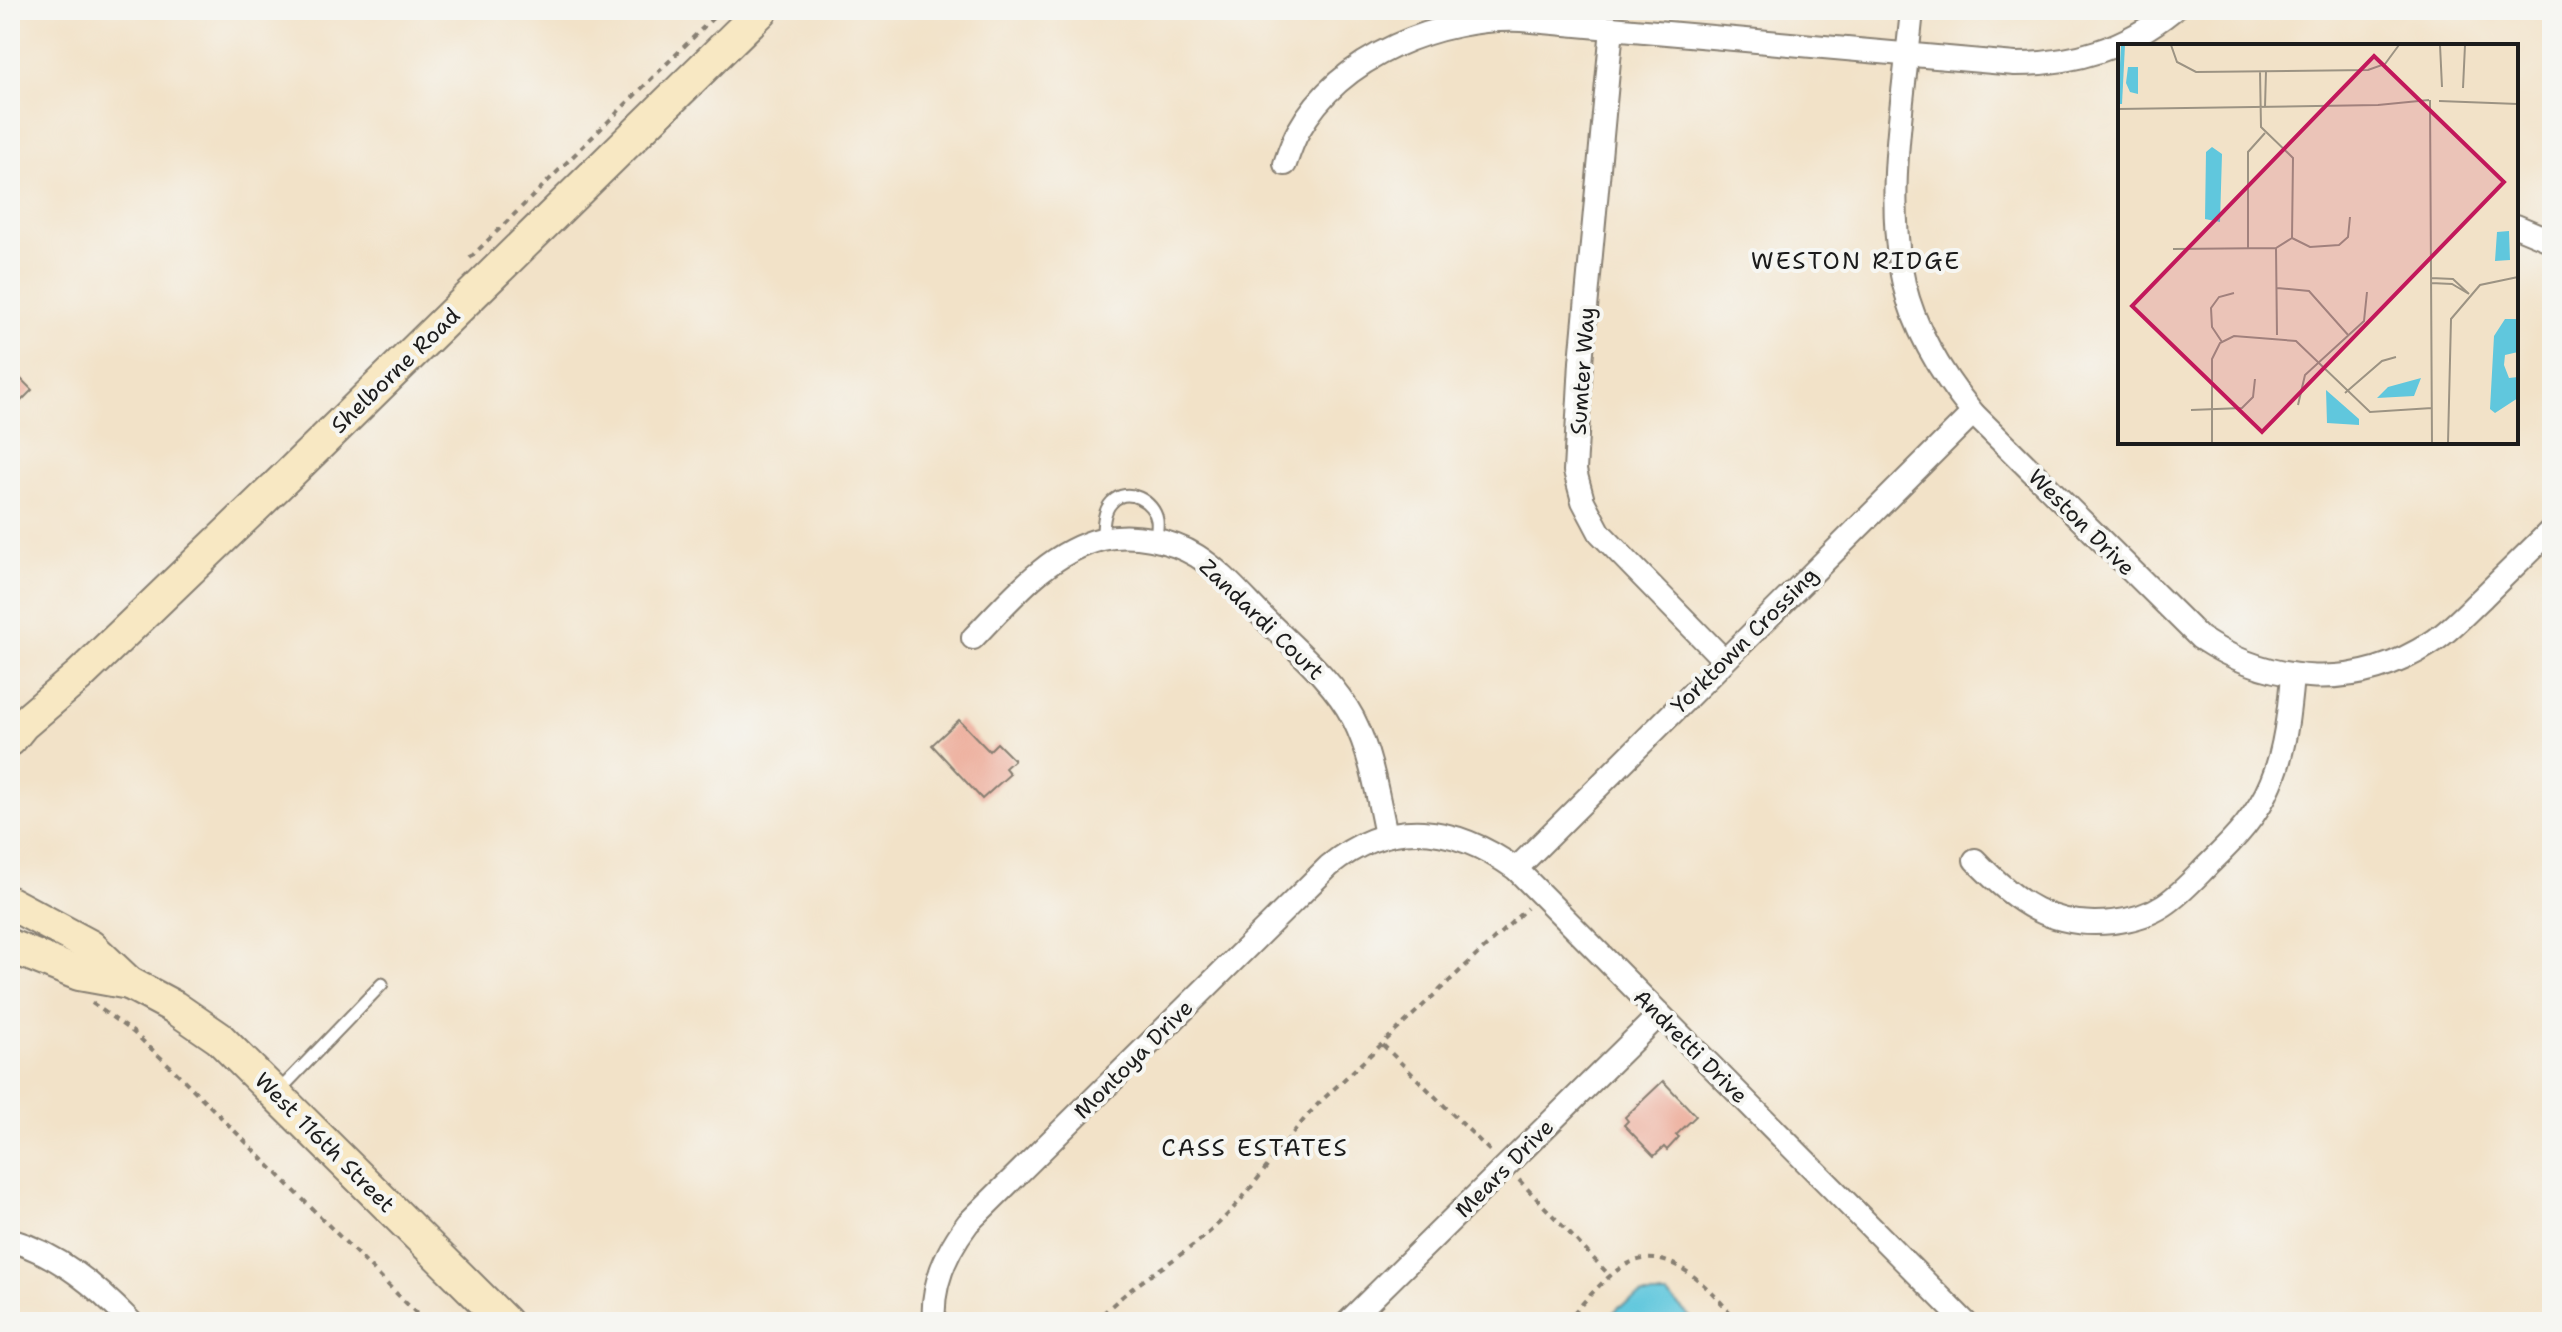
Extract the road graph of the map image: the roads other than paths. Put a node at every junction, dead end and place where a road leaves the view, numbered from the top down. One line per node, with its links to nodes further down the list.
1 (762, 10): 18 (street, Shelborne Road)
2 (1912, 10): 7 (street, Weston Drive)
3 (2173, 10): 5 (street)
4 (1612, 28): 7 (street); 8 (street); 16 (street, Sumter Way)
5 (2119, 44)
6 (2118, 45): 7 (street)
7 (1909, 53): 11 (street, Weston Drive)
8 (1285, 164)
9 (2518, 227): 10 (street)
10 (2552, 241)
11 (1973, 413): 16 (street, Yorktown Crossing); 17 (street, Weston Drive)
12 (2552, 529): 17 (street, Weston Drive)
13 (1103, 539): 14 (street, Zandardi Court); 14 (lane); 15 (street, Zandardi Court)
14 (1156, 540): 19 (street, Zandardi Court)
15 (973, 638)
16 (1724, 660): 21 (street, Yorktown Crossing)
17 (2292, 676): 20 (street)
18 (14, 731)
19 (1386, 835): 21 (street, Andretti Drive); 31 (street, Montoya Drive)
20 (1975, 860)
21 (1516, 869): 26 (street, Andretti Drive)
22 (10, 903): 24 (street, West 116th Street)
23 (10, 946): 24 (street, West 116th Street)
24 (129, 983): 27 (street, West 116th Street)
25 (382, 984): 27 (lane)
26 (1659, 1015): 32 (street, Mears Drive); 33 (street, Andretti Drive)
27 (277, 1093): 30 (street, West 116th Street)
28 (10, 1240): 29 (street)
29 (131, 1322)
30 (505, 1322)
31 (934, 1322)
32 (1348, 1322)
33 (1965, 1322)

